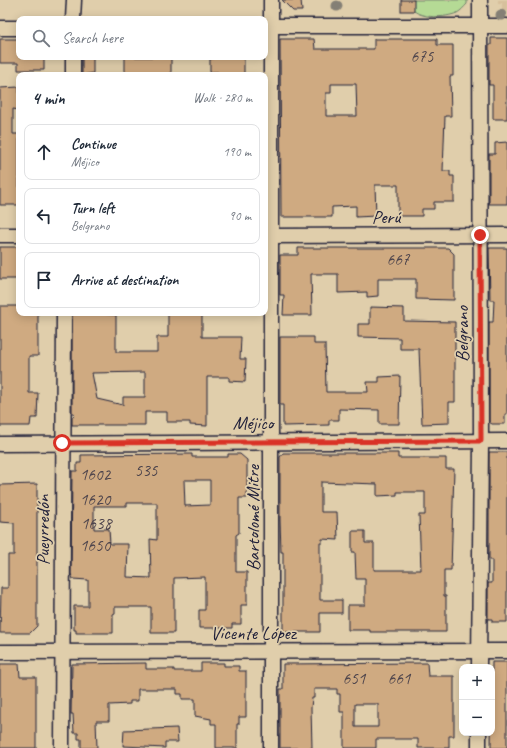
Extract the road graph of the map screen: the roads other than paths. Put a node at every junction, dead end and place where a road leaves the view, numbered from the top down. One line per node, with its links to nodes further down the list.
1 (74, 0): 4 (street)
2 (271, 0): 5 (street, Bartolomé Mitre)
3 (480, 0): 6 (street, Belgrano)
4 (73, 16)
5 (268, 26): 6 (street); 16 (street, Bartolomé Mitre)
6 (480, 26): 7 (street); 13 (street, Belgrano)
7 (507, 26)
8 (0, 28): 9 (street)
9 (16, 28)
10 (73, 60): 11 (street)
11 (73, 72)
12 (16, 235): 15 (street)
13 (480, 235): 14 (street, Perú); 16 (street, Perú); 18 (street, Belgrano)
14 (507, 235)
15 (0, 236)
16 (268, 236): 20 (street, Bartolomé Mitre)
17 (64, 316): 21 (street, Pueyrredón)
18 (481, 441): 19 (street, Méjico); 20 (street, Méjico); 23 (street, Belgrano)
19 (507, 441)
20 (272, 442): 21 (street, Méjico); 27 (street, Bartolomé Mitre)
21 (62, 443): 22 (street, Méjico); 26 (street, Pueyrredón)
22 (0, 444)
23 (479, 651): 24 (street, Vicente López); 27 (street, Vicente López); 28 (street, Belgrano)
24 (507, 651)
25 (0, 652): 26 (street, Vicente López)
26 (62, 652): 27 (street, Vicente López); 30 (street, Pueyrredón)
27 (272, 652): 31 (street, Bartolomé Mitre)
28 (479, 664)
29 (479, 736): 32 (street)
30 (62, 748)
31 (272, 748)
32 (479, 748)

